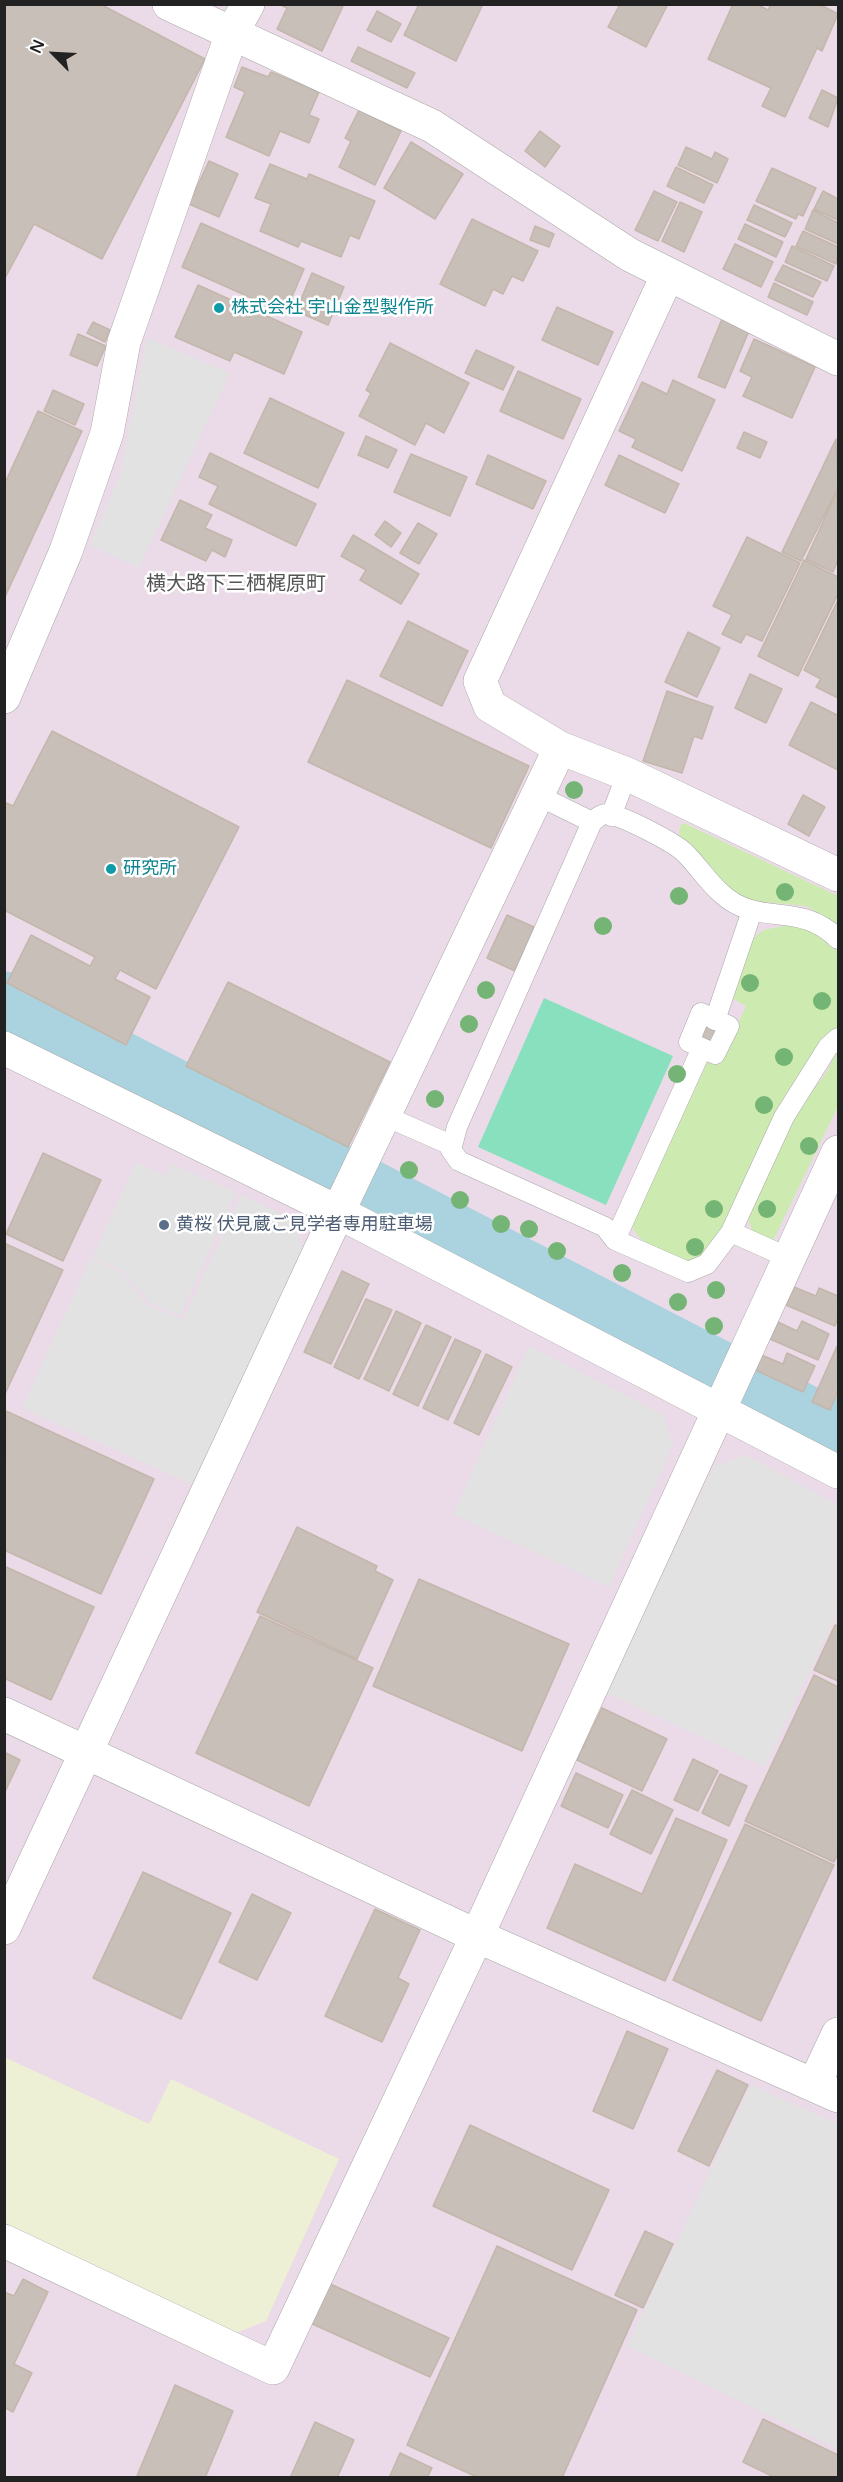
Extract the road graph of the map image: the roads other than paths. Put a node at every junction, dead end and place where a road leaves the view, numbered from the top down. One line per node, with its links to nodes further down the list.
1 (169, 4): 3 (street)
2 (248, 4): 3 (street)
3 (232, 33): 4 (street); 6 (street)
4 (668, 274): 5 (street); 7 (street)
5 (838, 359)
6 (4, 697)
7 (560, 747): 8 (street); 9 (street)
8 (627, 774): 10 (lane); 12 (street)
9 (537, 795): 11 (lane); 17 (street)
10 (611, 816): 11 (lane); 13 (lane)
11 (592, 822): 18 (lane)
12 (838, 875)
13 (752, 911): 14 (lane); 22 (lane)
14 (838, 939)
15 (838, 1038): 21 (lane)
16 (4, 1048): 20 (street)
17 (385, 1116): 18 (lane); 20 (street)
18 (451, 1145): 22 (lane)
19 (838, 1152): 23 (street)
20 (338, 1212): 24 (street); 27 (street)
21 (730, 1232): 22 (lane); 23 (lane)
22 (615, 1240)
23 (789, 1258): 24 (street)
24 (721, 1405): 25 (street); 29 (street)
25 (838, 1472)
26 (4, 1714): 27 (street)
27 (85, 1753): 28 (street); 29 (street)
28 (4, 1928)
29 (477, 1936): 31 (street); 32 (street)
30 (838, 2034): 31 (street)
31 (826, 2091)
32 (4, 2241)

